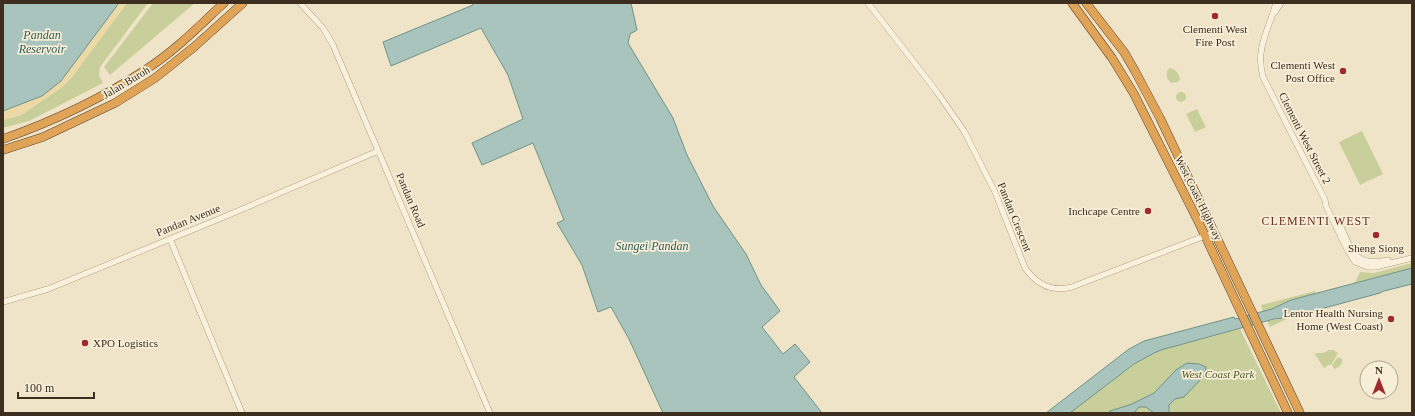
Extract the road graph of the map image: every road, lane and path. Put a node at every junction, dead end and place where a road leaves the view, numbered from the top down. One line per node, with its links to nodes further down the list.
1 (224, 3): 10 (highway, Jalan Buroh)
2 (243, 3): 11 (highway, Jalan Buroh)
3 (300, 3): 12 (street, Pandan Road)
4 (868, 3): 15 (street, Pandan Crescent)
5 (1072, 3): 15 (highway, West Coast Highway)
6 (1086, 3): 14 (highway, West Coast Highway)
7 (1276, 3): 9 (street, Clementi West Street 2)
8 (1281, 3): 9 (street, Clementi West Street 2)
9 (1272, 16): 13 (street, Clementi West Street 2)
10 (3, 139)
11 (3, 150)
12 (378, 151): 16 (street, Pandan Avenue); 21 (street, Pandan Road)
13 (1325, 200): 17 (street, Clementi West Street 2); 18 (street, Clementi West Street 2)
14 (1215, 232): 15 (street, Pandan Crescent); 23 (highway, West Coast Highway)
15 (1205, 236): 22 (highway, West Coast Highway)
16 (170, 239): 19 (street, Pandan Avenue); 20 (street)
17 (1412, 254)
18 (1412, 258)
19 (3, 302)
20 (242, 413)
21 (490, 413)
22 (1288, 413)
23 (1300, 413)

